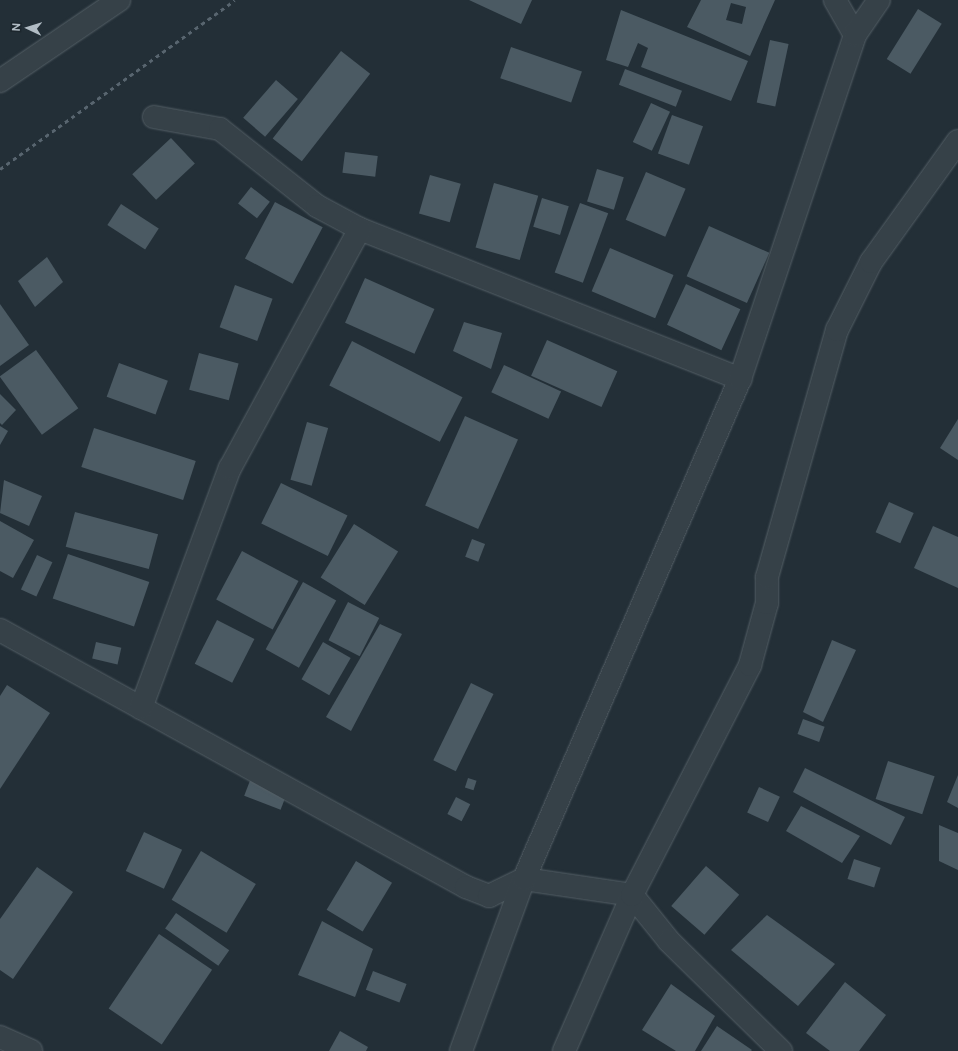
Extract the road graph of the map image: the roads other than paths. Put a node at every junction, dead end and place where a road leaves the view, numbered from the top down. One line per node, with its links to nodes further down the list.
1 (120, 0): 5 (street)
2 (835, 0): 4 (street)
3 (879, 0): 4 (street)
4 (855, 35): 9 (street)
5 (0, 81)
6 (154, 116): 8 (street)
7 (958, 141): 13 (street)
8 (360, 229): 9 (street); 11 (street)
9 (740, 379): 12 (street)
10 (0, 630): 11 (street)
11 (141, 708): 12 (street)
12 (524, 879): 13 (street); 16 (street)
13 (632, 895): 17 (street); 18 (street)
14 (0, 1037): 15 (street)
15 (31, 1051)
16 (461, 1051)
17 (564, 1051)
18 (781, 1051)

